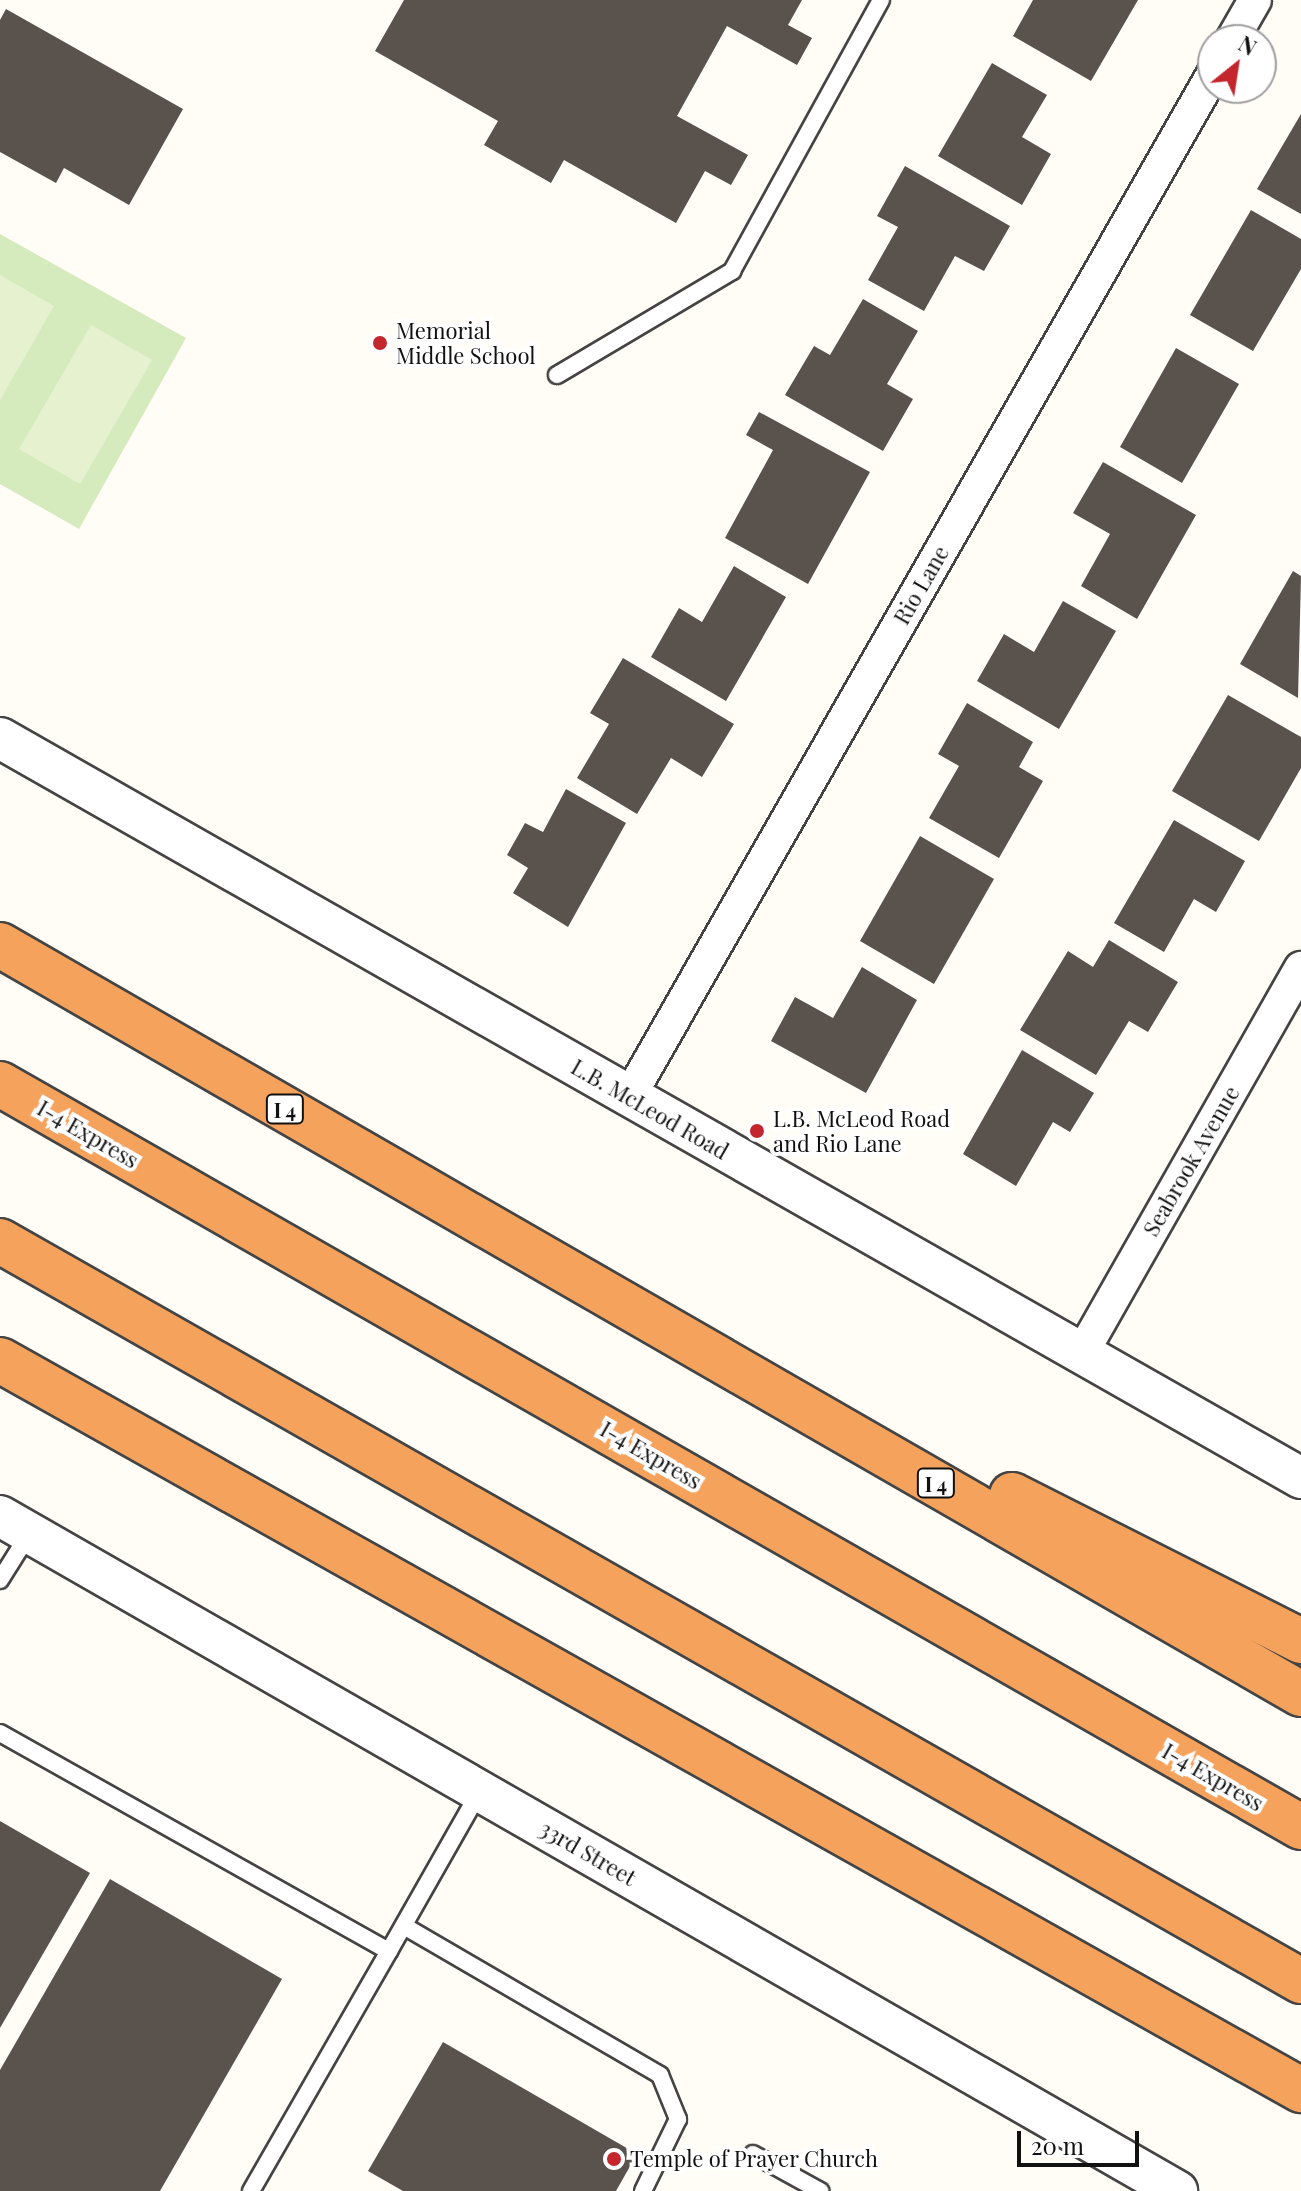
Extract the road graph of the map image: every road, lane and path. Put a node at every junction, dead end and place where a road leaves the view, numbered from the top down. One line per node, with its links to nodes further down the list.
1 (881, 0): 5 (lane)
2 (1255, 0): 3 (street)
3 (1241, 24)
4 (1197, 102): 10 (street, Rio Lane)
5 (557, 375)
6 (0, 738): 10 (street, L.B. McLeod Road)
7 (0, 945): 12 (highway, I 4)
8 (1301, 968): 13 (street, Seabrook Avenue)
9 (0, 1084): 22 (highway, I-4 Express)
10 (629, 1097): 13 (street, L.B. McLeod Road)
11 (0, 1241): 25 (highway)
12 (571, 1272): 18 (highway); 19 (highway, I 4)
13 (1082, 1353): 15 (street, L.B. McLeod Road)
14 (0, 1360): 26 (highway)
15 (1301, 1478)
16 (15, 1524): 17 (lane); 21 (street, 33rd Street)
17 (0, 1580)
18 (1301, 1641)
19 (1301, 1694)
20 (0, 1733): 24 (lane)
21 (480, 1791): 23 (lane); 31 (street, 33rd Street)
22 (1301, 1827)
23 (404, 1926): 24 (lane); 29 (lane)
24 (389, 1951): 28 (lane)
25 (1301, 1981)
26 (1301, 2090)
27 (753, 2154): 30 (lane)
28 (251, 2191)
29 (643, 2191)
30 (820, 2191)
31 (1177, 2191)

